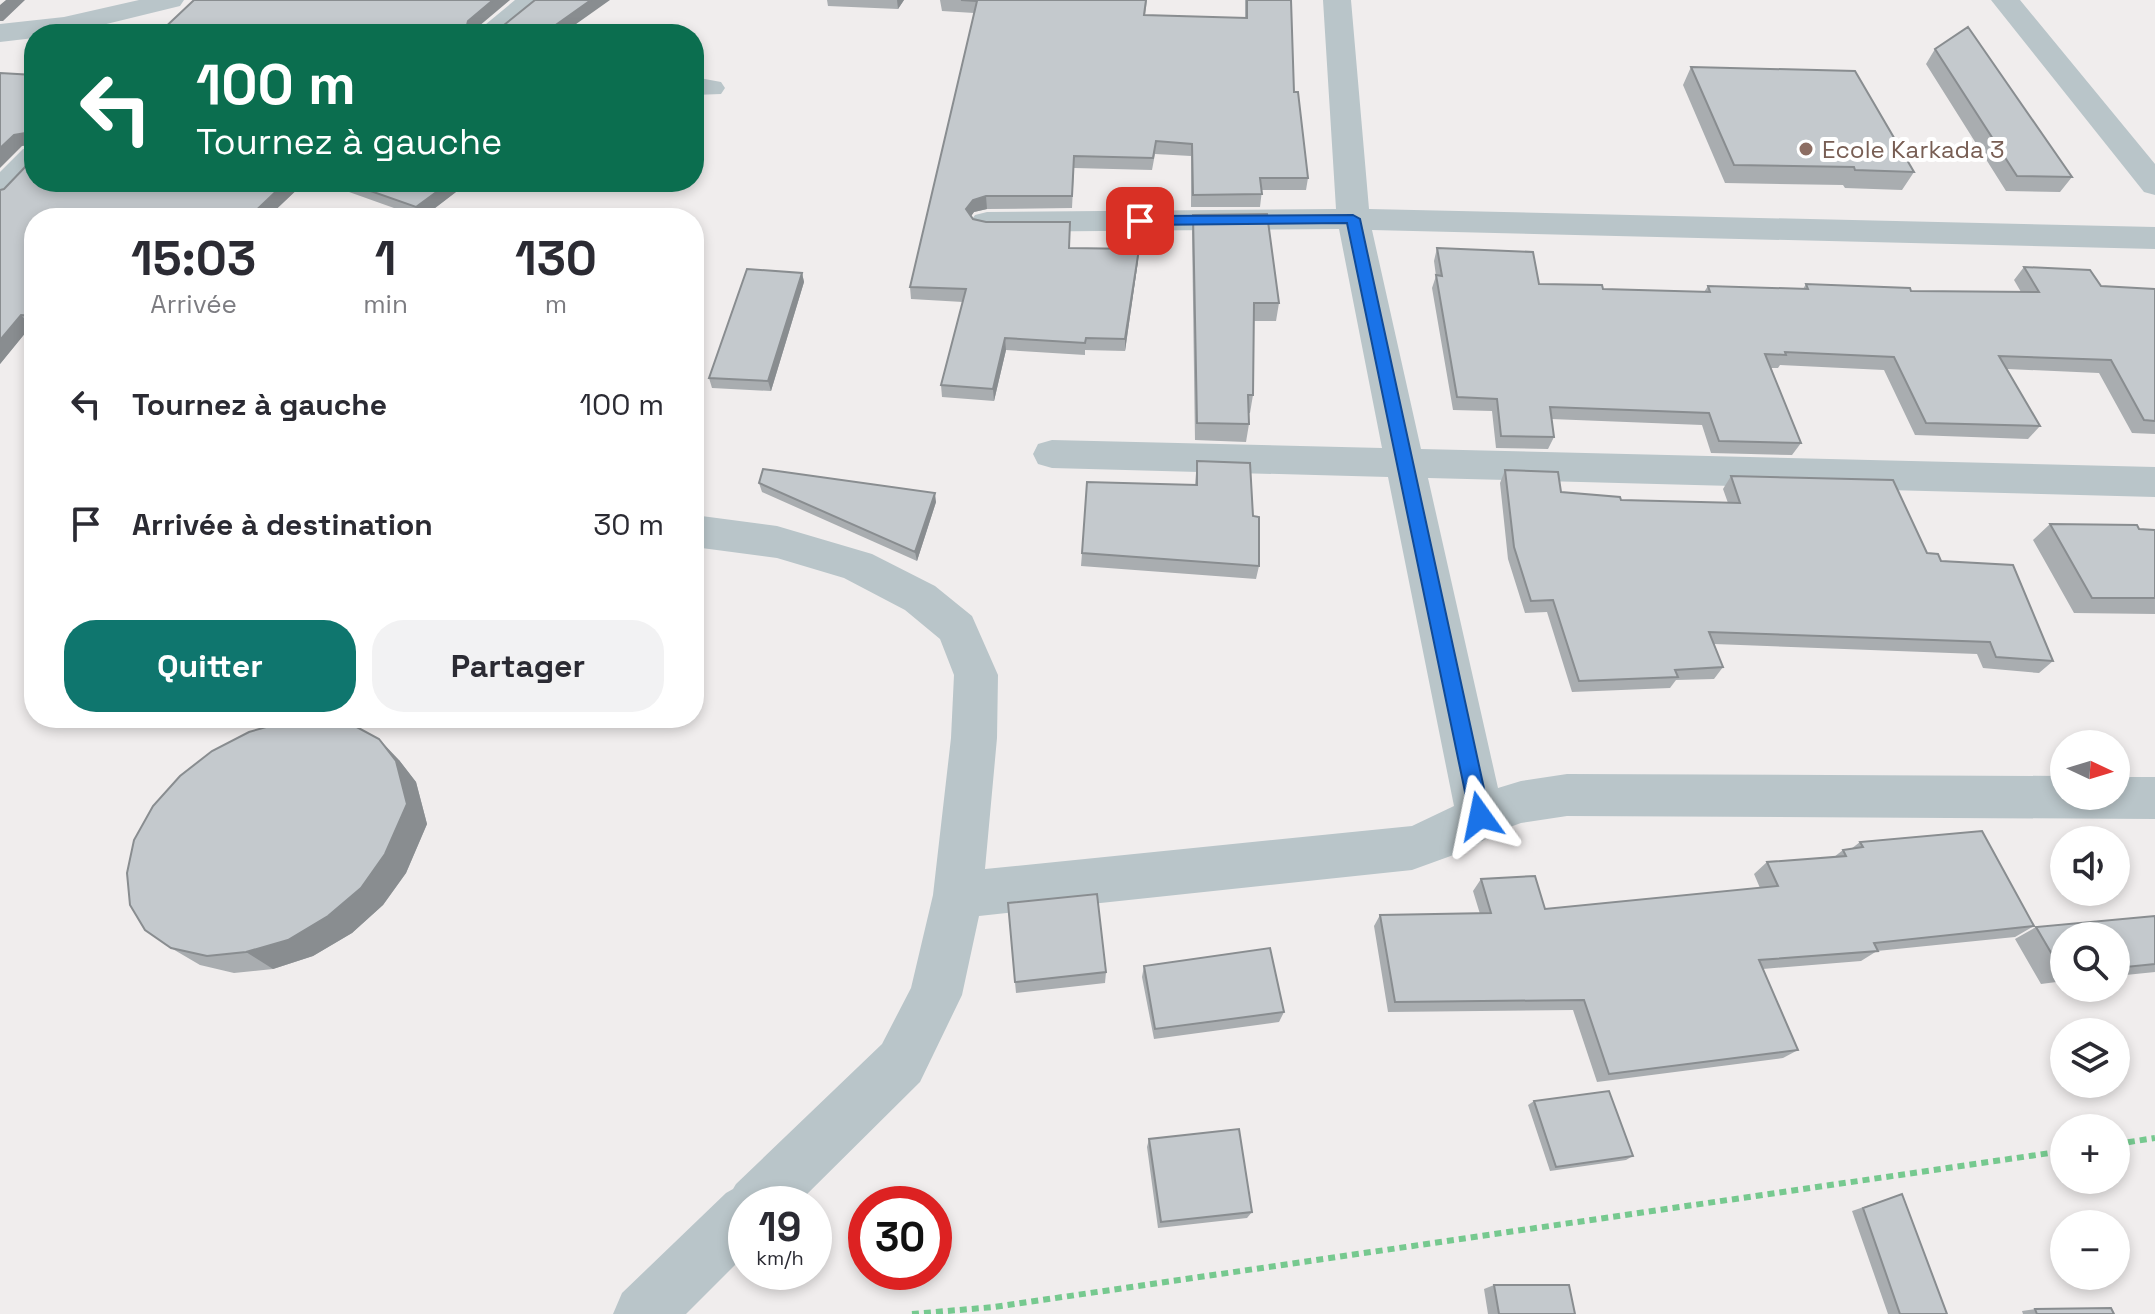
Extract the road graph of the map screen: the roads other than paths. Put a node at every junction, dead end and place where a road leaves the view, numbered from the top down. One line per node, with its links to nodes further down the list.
1 (170, 0): 6 (street)
2 (186, 0): 7 (street)
3 (533, 0): 8 (street)
4 (1337, 0): 14 (street)
5 (2005, 0): 12 (street)
6 (67, 24)
7 (162, 24)
8 (501, 24)
9 (24, 31): 10 (street)
10 (0, 33)
11 (24, 166): 13 (street)
12 (2155, 185)
13 (0, 191)
14 (1353, 219): 15 (street); 16 (street); 18 (street)
15 (987, 222)
16 (2155, 238)
17 (1052, 454): 18 (street)
18 (1404, 463): 19 (street); 22 (street)
19 (2155, 482)
20 (704, 532): 23 (street)
21 (2155, 798): 22 (street)
22 (1480, 816): 23 (street)
23 (958, 895): 24 (street)
24 (775, 1186)
25 (728, 1231): 26 (street)
26 (643, 1314)

